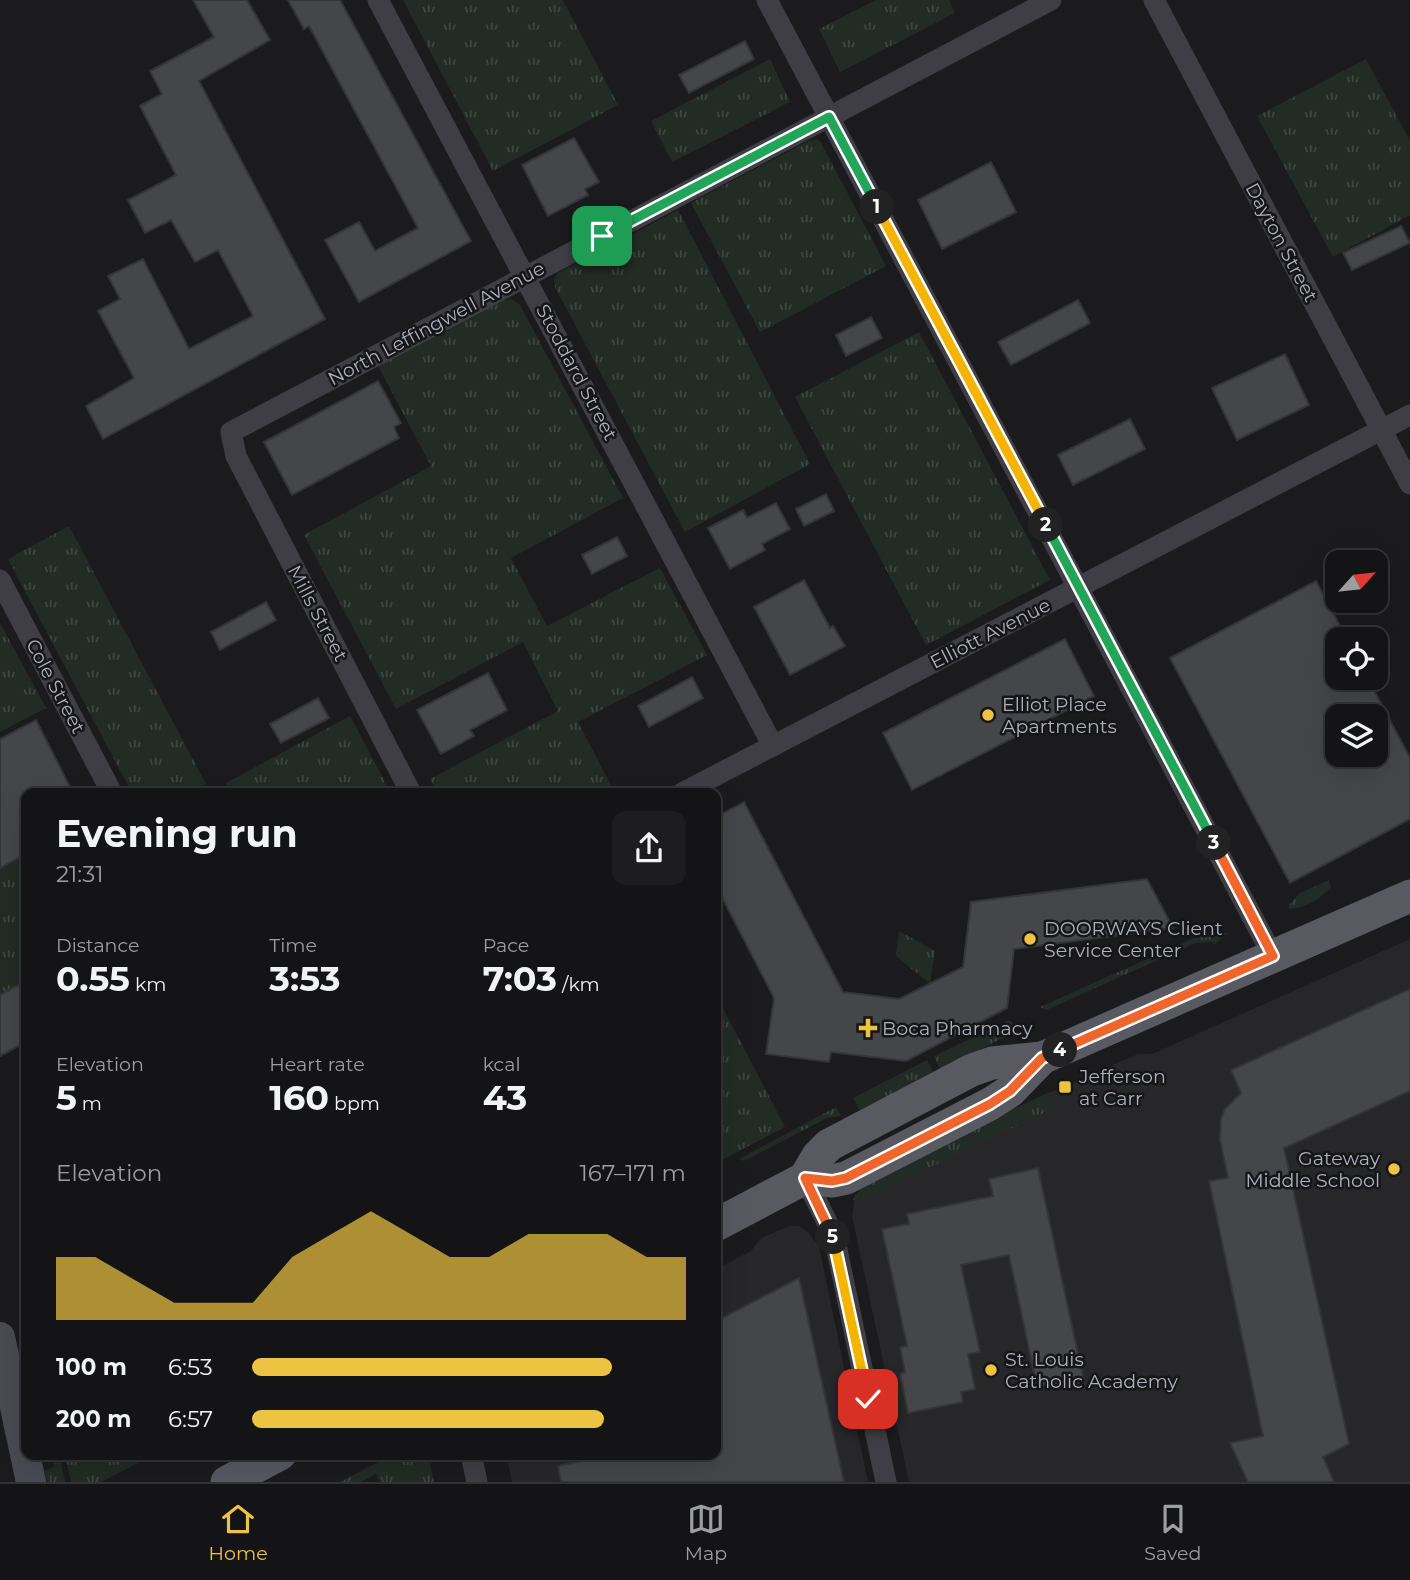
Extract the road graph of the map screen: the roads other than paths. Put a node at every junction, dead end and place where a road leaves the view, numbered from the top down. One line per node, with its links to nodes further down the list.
1 (378, 0): 6 (street, Stoddard Street)
2 (768, 0): 5 (street)
3 (1051, 0): 5 (street, North Leffingwell Avenue)
4 (1154, 0): 8 (street, Dayton Street)
5 (829, 117): 6 (street, North Leffingwell Avenue); 12 (street)
6 (526, 276): 9 (street, North Leffingwell Avenue); 13 (street, Stoddard Street)
7 (1410, 415): 8 (street, Elliott Avenue)
8 (1382, 430): 10 (street, Dayton Street); 12 (street, Elliott Avenue)
9 (231, 432): 15 (street, Mills Street)
10 (1410, 484)
11 (0, 580): 14 (street, Cole Street)
12 (1078, 587): 13 (street, Elliott Avenue); 18 (street)
13 (773, 746): 16 (street, Elliott Avenue)
14 (109, 788)
15 (408, 788)
16 (692, 788)
17 (1410, 896): 18 (main road)
18 (1273, 956): 19 (main road)
19 (805, 1178): 20 (main road); 29 (street)
20 (721, 1222)
21 (0, 1337): 22 (main road)
22 (21, 1435)
23 (26, 1460): 26 (main road)
24 (269, 1460): 27 (main road)
25 (472, 1460): 28 (street)
26 (31, 1482)
27 (227, 1482)
28 (477, 1482)
29 (886, 1482)

